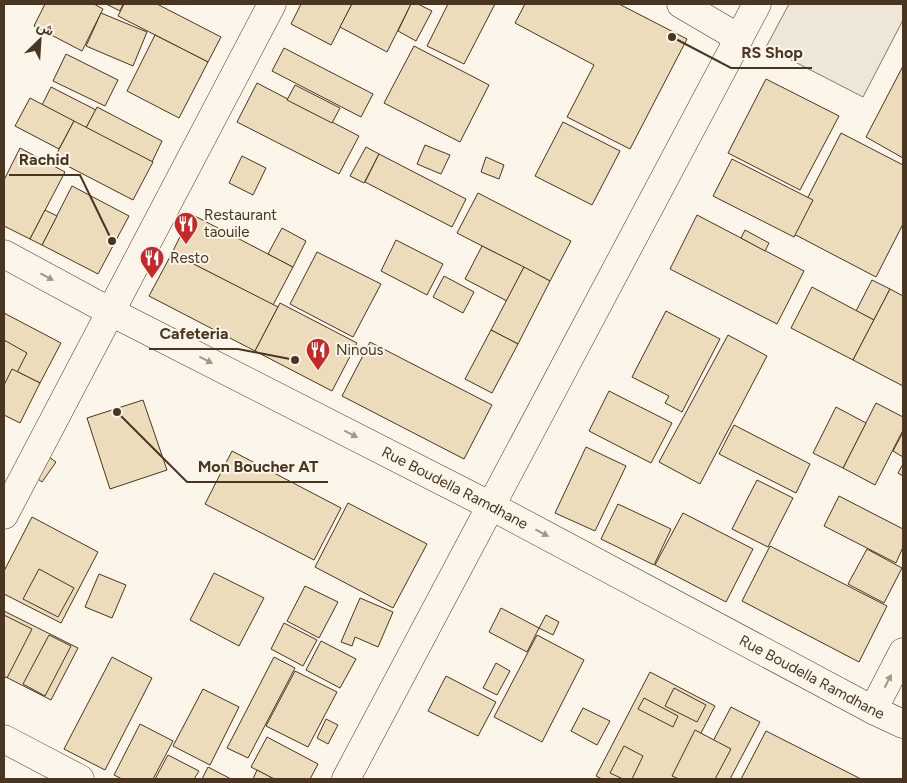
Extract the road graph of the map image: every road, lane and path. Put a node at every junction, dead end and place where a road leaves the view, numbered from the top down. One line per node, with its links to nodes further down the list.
1 (272, 4): 6 (street)
2 (681, 4): 4 (street)
3 (757, 4): 4 (street)
4 (738, 38): 7 (street)
5 (4, 254): 6 (street, Rue Boudella Ramdhane, one-way to 6)
6 (111, 312): 7 (street, Rue Boudella Ramdhane, one-way to 7); 8 (street)
7 (491, 506): 10 (street, Rue Boudella Ramdhane, one-way to 10); 14 (street)
8 (4, 515)
9 (903, 652): 10 (street, one-way to 9)
10 (873, 710): 11 (street, Rue Boudella Ramdhane)
11 (903, 724)
12 (4, 739): 13 (street)
13 (80, 779)
14 (346, 779)

